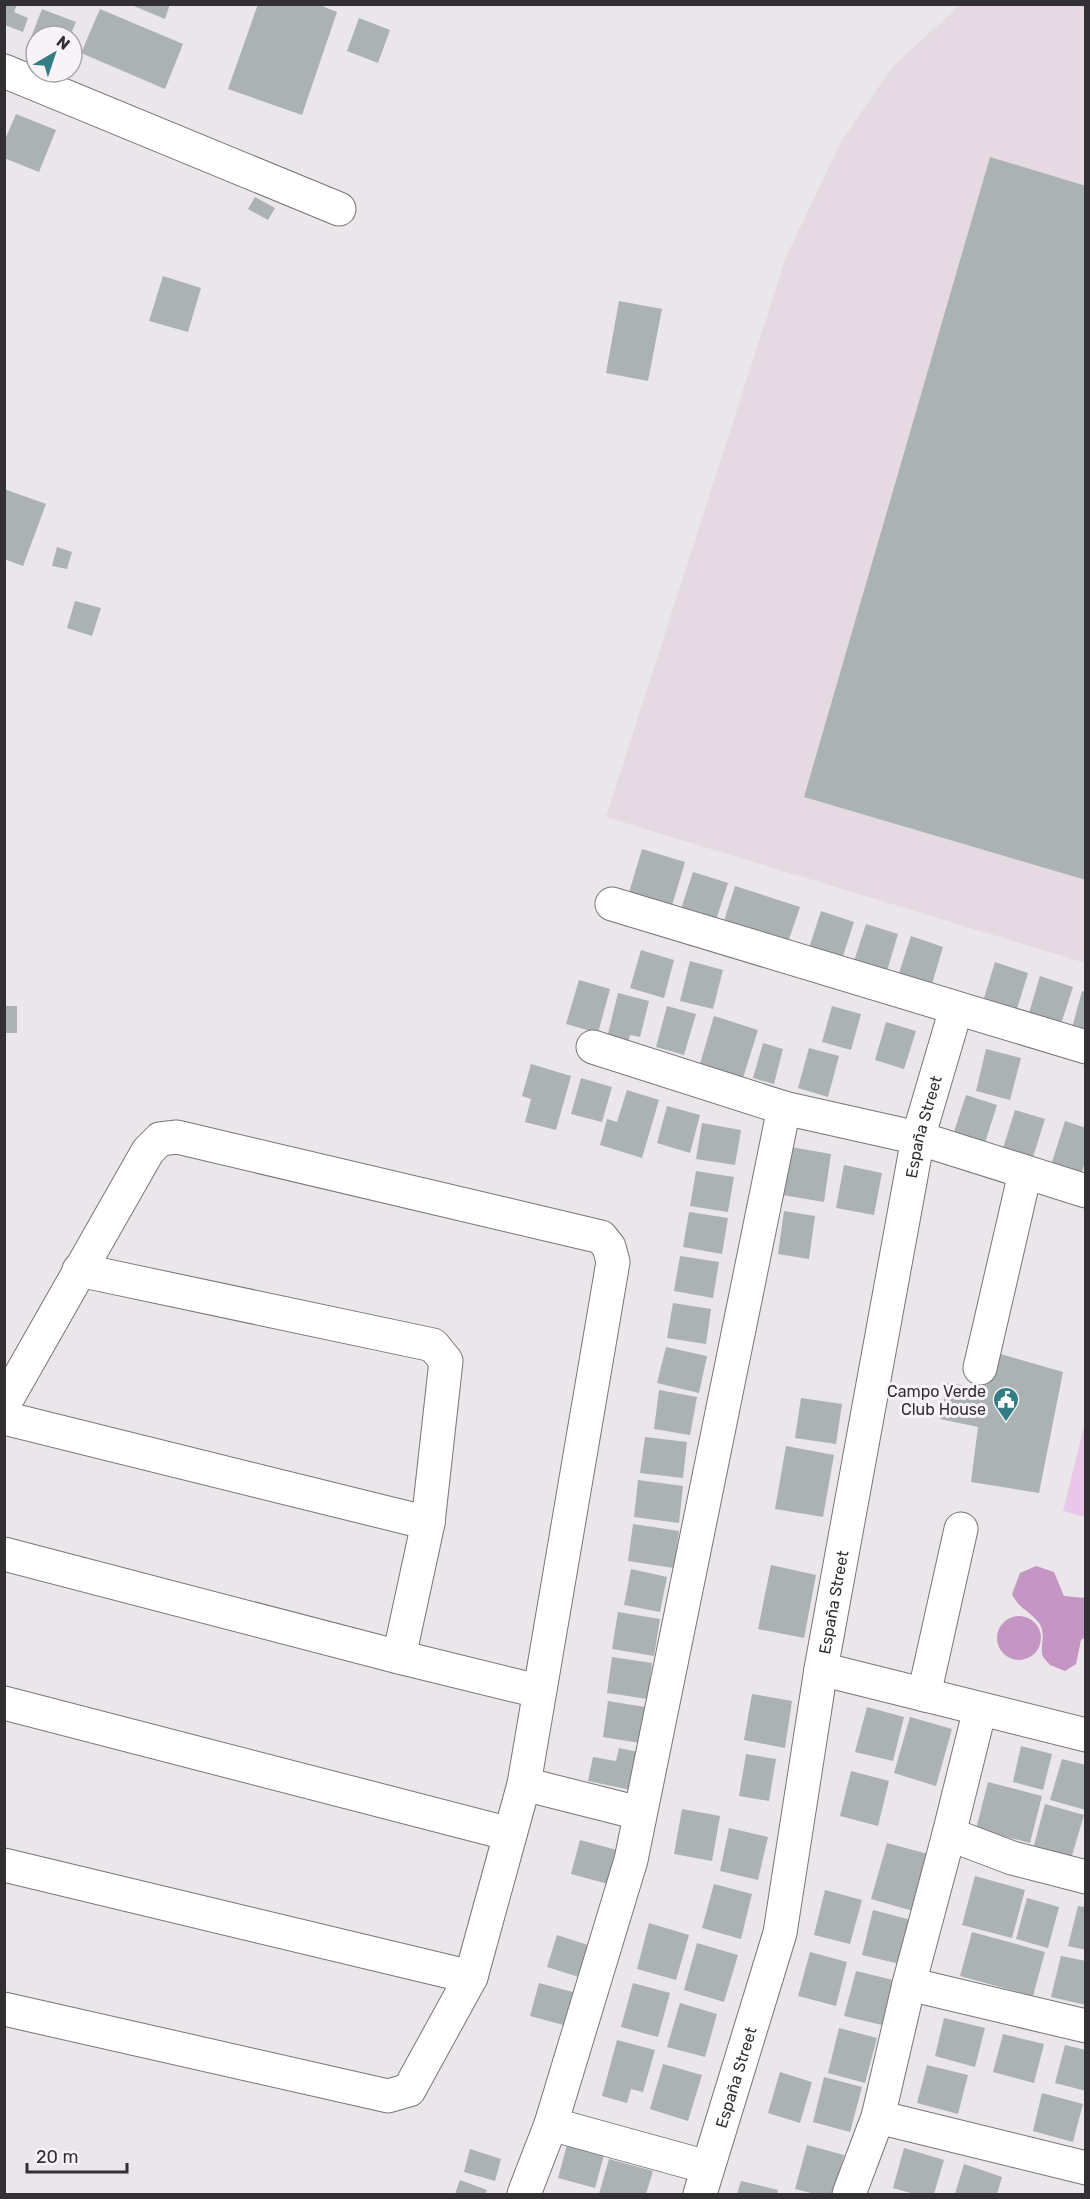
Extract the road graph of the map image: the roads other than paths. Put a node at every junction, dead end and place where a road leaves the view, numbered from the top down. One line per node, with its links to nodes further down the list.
1 (4, 71): 2 (street)
2 (339, 209)
3 (612, 904): 4 (street)
4 (956, 1010): 6 (street); 8 (street, España Street)
5 (593, 1047): 7 (street)
6 (1086, 1047)
7 (784, 1108): 8 (street); 26 (street)
8 (918, 1138): 9 (street); 19 (street, España Street)
9 (1025, 1173): 10 (street); 12 (street)
10 (1086, 1191)
11 (79, 1270): 13 (street); 15 (street); 20 (street)
12 (980, 1368)
13 (4, 1404)
14 (4, 1418): 15 (street)
15 (428, 1523): 18 (street)
16 (962, 1529): 21 (street)
17 (4, 1554): 18 (street)
18 (399, 1658): 20 (street)
19 (820, 1669): 21 (street); 38 (street, España Street)
20 (538, 1691): 25 (street)
21 (924, 1695): 23 (street)
22 (4, 1703): 27 (street)
23 (980, 1709): 24 (street); 28 (street)
24 (1086, 1735)
25 (524, 1784): 26 (street); 27 (street)
26 (639, 1813): 36 (street)
27 (510, 1834): 31 (street)
28 (949, 1834): 30 (street); 32 (street)
29 (4, 1865): 31 (street)
30 (1086, 1877)
31 (471, 1977): 33 (street)
32 (909, 1984): 34 (street); 35 (street)
33 (4, 2009)
34 (1086, 2026)
35 (878, 2117): 37 (street); 40 (street)
36 (551, 2124): 38 (street); 39 (street)
37 (1086, 2168)
38 (704, 2181)
39 (524, 2194)
40 (849, 2194)

